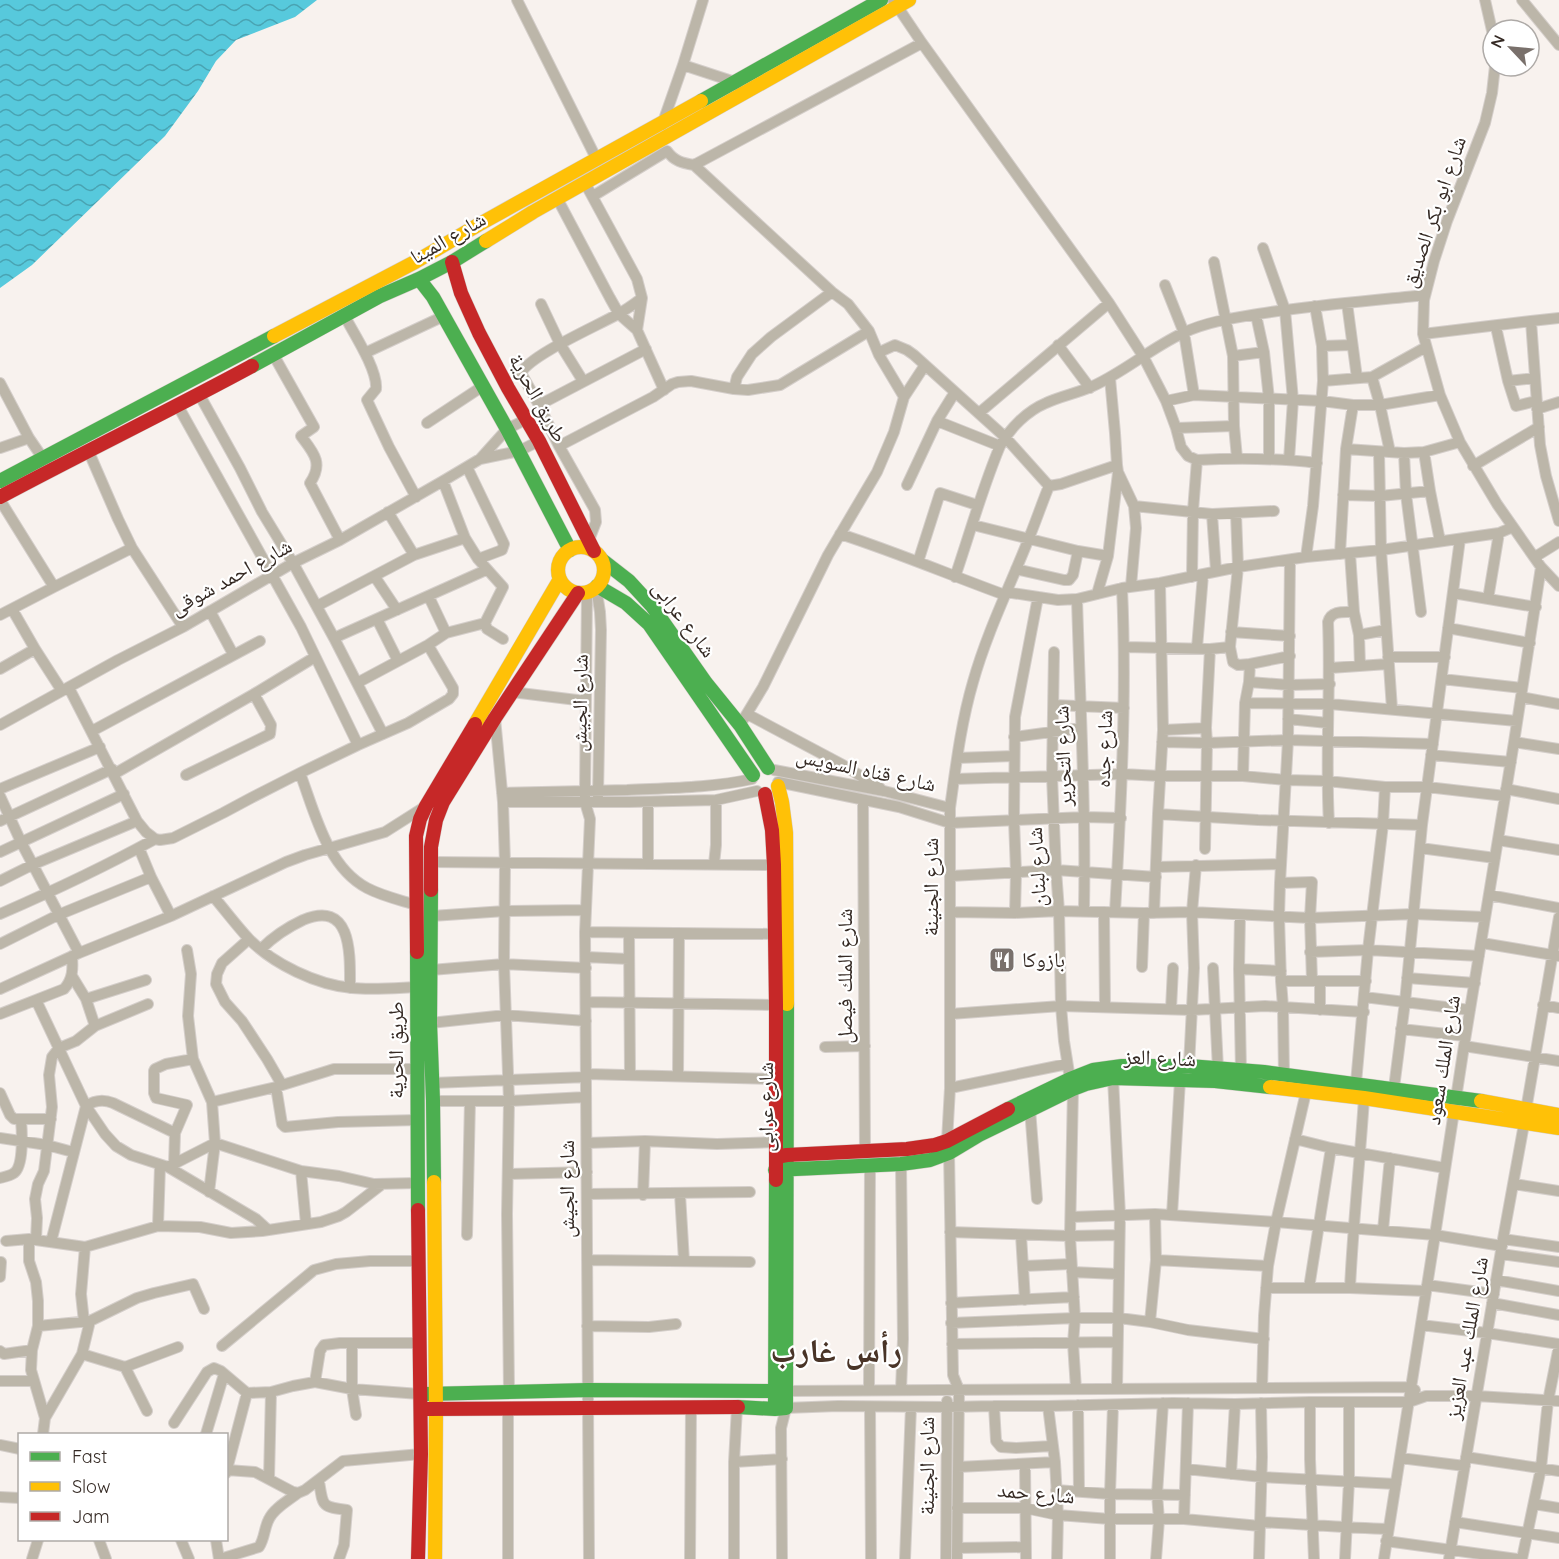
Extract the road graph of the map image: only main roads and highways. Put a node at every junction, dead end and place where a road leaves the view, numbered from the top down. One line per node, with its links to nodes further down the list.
1 (881, 0): 3 (main road, شارع المينا)
2 (900, 2): 3 (main road, شارع المينا)
3 (739, 87): 4 (main road, شارع المينا); 7 (main road, شارع المينا)
4 (452, 262): 5 (main road, شارع المينا); 6 (main road, طريق الحرية)
5 (419, 279): 6 (main road, طريق الحرية); 8 (main road, شارع المينا)
6 (446, 291): 9 (main road, طريق الحرية); 10 (main road, طريق الحرية)
7 (0, 481)
8 (0, 498)
9 (570, 550): 10 (main road); 11 (main road)
10 (595, 551): 12 (main road); 13 (main road, شارع عرابى)
11 (560, 579): 12 (main road); 22 (main road, طريق الحرية)
12 (589, 590): 14 (main road, شارع عرابى); 23 (main road, طريق الحرية)
13 (774, 776): 14 (main road); 14 (main road); 20 (main road, شارع عرابى)
14 (757, 785): 20 (main road, شارع عرابى)
15 (1071, 1084): 17 (main road, شارع العز); 17 (main road, شارع العز); 19 (main road, شارع العز); 19 (main road, شارع العز)
16 (1559, 1115): 17 (main road, شارع العز)
17 (1525, 1117): 18 (main road, شارع العز)
18 (1559, 1128)
19 (948, 1147): 20 (main road, شارع العز); 20 (main road, شارع العز)
20 (781, 1163): 21 (main road, شارع عرابى)
21 (780, 1392): 23 (main road); 25 (main road, شارع عرابى)
22 (420, 1394): 23 (main road); 24 (main road, طريق الحرية)
23 (435, 1394): 25 (main road, طريق الحرية)
24 (420, 1409): 25 (main road); 26 (main road, طريق الحرية)
25 (436, 1409): 27 (main road, طريق الحرية)
26 (418, 1559)
27 (435, 1559)

